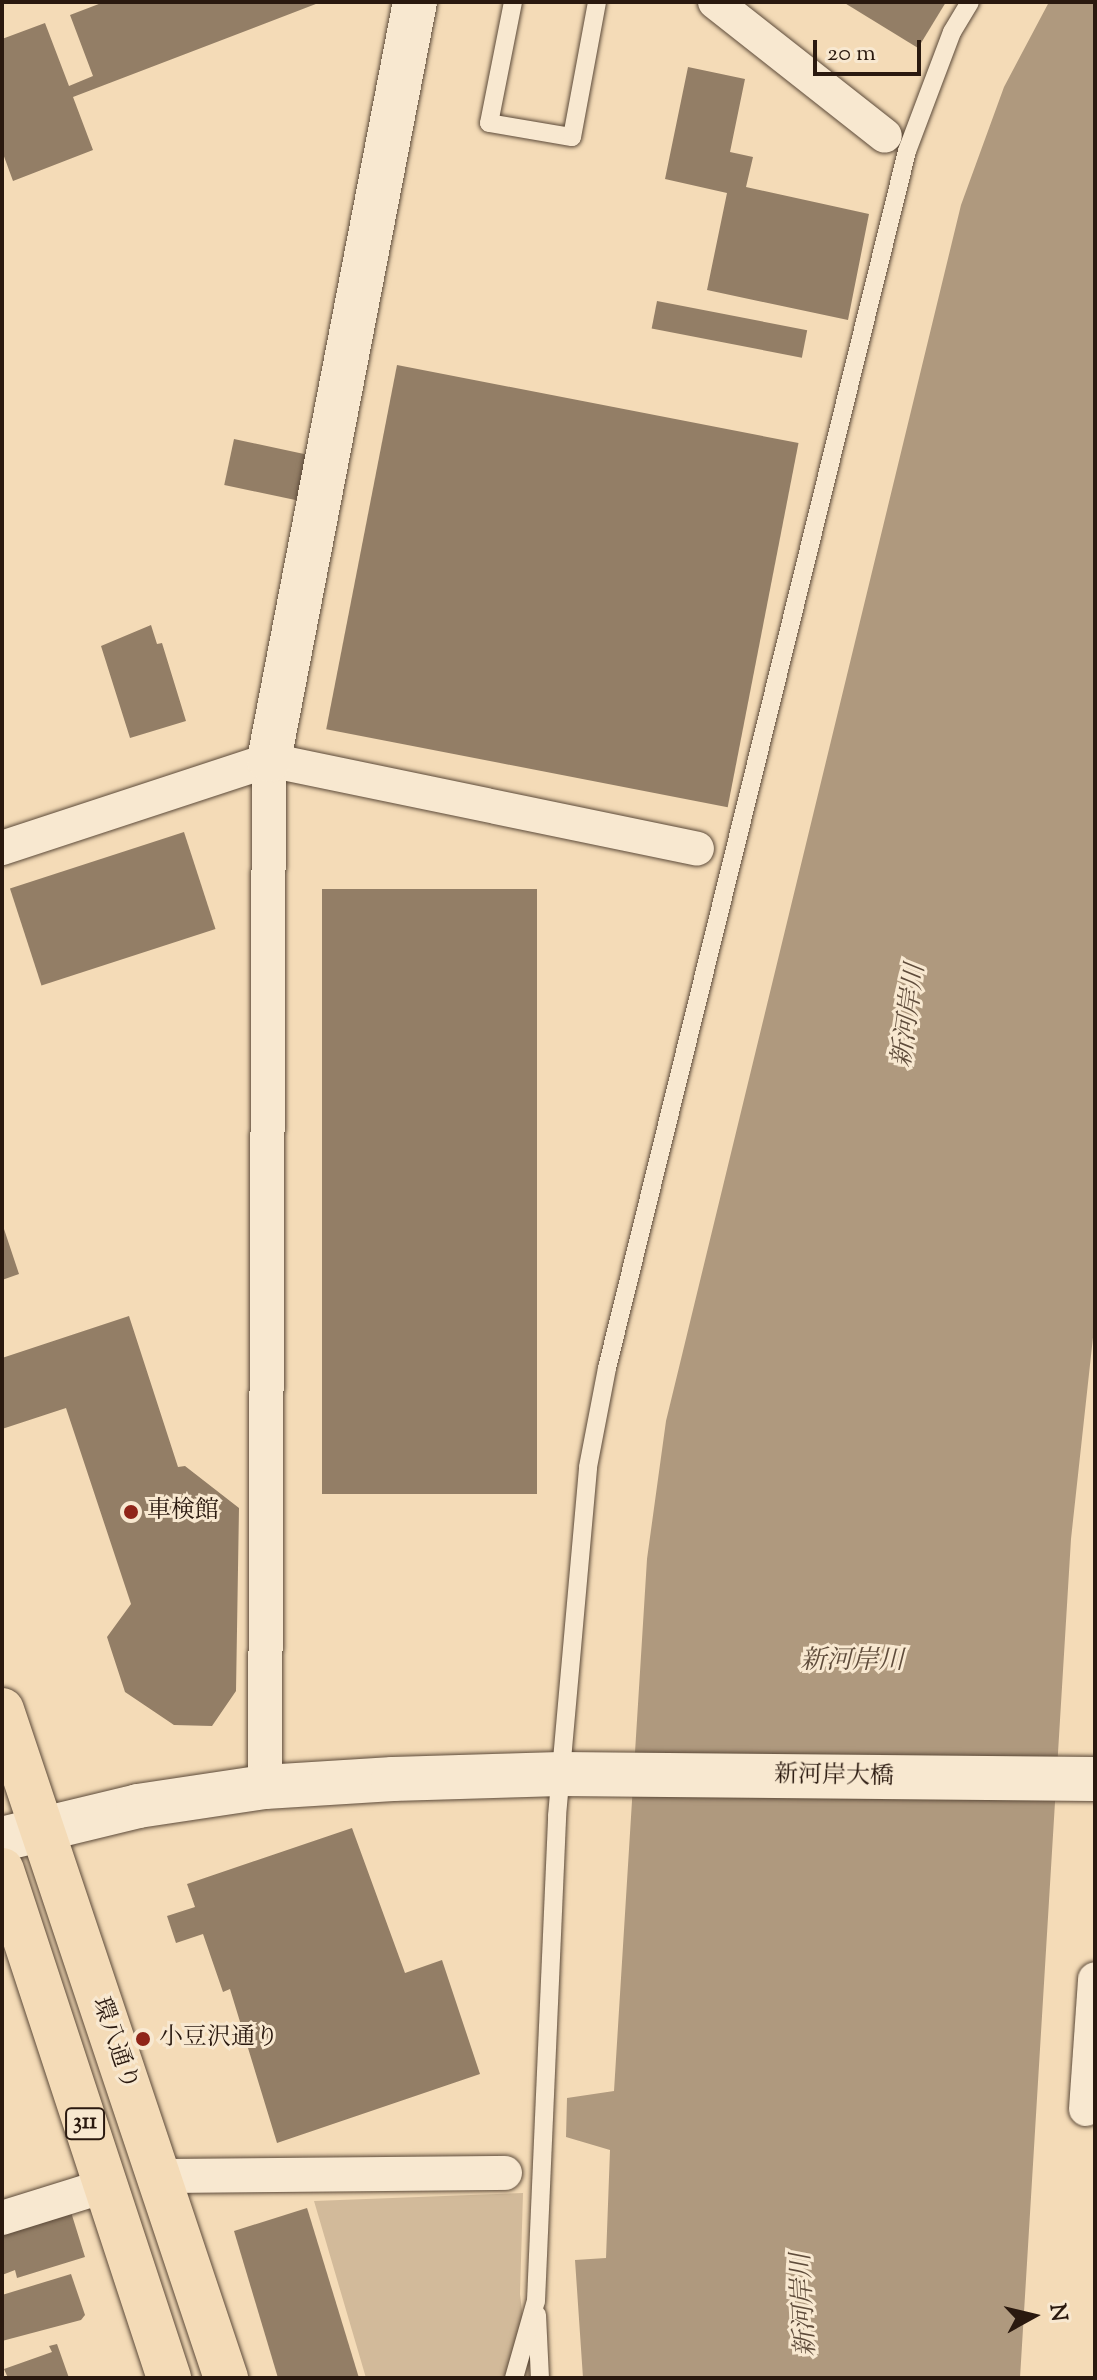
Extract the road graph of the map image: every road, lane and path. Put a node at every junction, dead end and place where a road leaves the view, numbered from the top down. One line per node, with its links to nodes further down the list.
1 (415, 2): 7 (street)
2 (513, 2): 3 (lane)
3 (597, 2)
4 (715, 2): 6 (street)
5 (970, 2): 11 (lane)
6 (885, 136)
7 (269, 760): 8 (street); 9 (street); 13 (street)
8 (2, 848)
9 (697, 849)
10 (2, 1710): 14 (main road, 環八通り / 311)
11 (566, 1774): 12 (street, 新河岸大橋); 13 (street, 新河岸大橋); 22 (lane)
12 (1095, 1779)
13 (265, 1787): 14 (street, 新河岸大橋)
14 (22, 1834): 19 (main road, 環八通り / 311)
15 (2, 1870): 20 (main road, 311)
16 (1095, 1979): 17 (street)
17 (1086, 2109)
18 (505, 2173): 19 (street)
19 (158, 2176): 24 (main road, 環八通り / 311)
20 (105, 2186): 21 (street); 23 (main road, 311)
21 (2, 2218)
22 (536, 2301): 25 (lane); 26 (lane)
23 (169, 2378)
24 (226, 2378)
25 (514, 2378)
26 (540, 2378)

